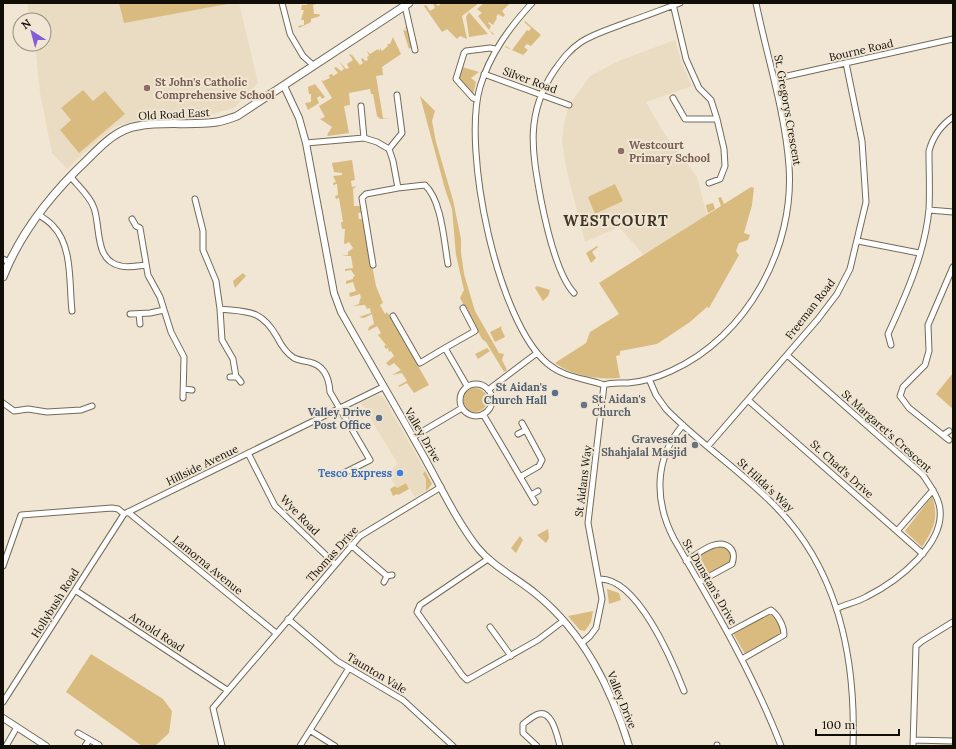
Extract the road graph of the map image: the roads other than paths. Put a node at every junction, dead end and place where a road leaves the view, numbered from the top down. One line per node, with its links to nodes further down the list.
1 (282, 3): 11 (street)
2 (532, 3): 8 (street)
3 (680, 3): 6 (street)
4 (756, 3): 13 (street, St. Gregorys Crescent)
5 (407, 4): 9 (street); 11 (main road, Old Road East)
6 (673, 4): 16 (street); 22 (street)
7 (953, 39): 10 (street, Bourne Road)
8 (495, 49): 12 (street); 18 (street)
9 (415, 50)
10 (846, 63): 13 (street, Bourne Road); 34 (street, Freeman Road)
11 (313, 65): 14 (main road, Old Road East)
12 (484, 74): 16 (street, Silver Road); 18 (street)
13 (774, 79): 57 (street, St. Gregorys Crescent)
14 (284, 86): 24 (street, Valley Drive); 26 (main road, Old Road East)
15 (397, 95): 25 (street)
16 (541, 95): 19 (street, Silver Road); 42 (street)
17 (673, 98): 22 (street)
18 (477, 99): 53 (street)
19 (570, 105)
20 (361, 106): 23 (street)
21 (953, 117): 30 (street)
22 (717, 119): 27 (street)
23 (364, 138): 24 (street); 25 (street)
24 (306, 143): 61 (street, Valley Drive)
25 (389, 149): 28 (street)
26 (70, 176): 32 (main road, Old Road East); 38 (street)
27 (709, 183)
28 (398, 188): 37 (street); 39 (street)
29 (196, 199): 44 (street)
30 (929, 210): 31 (street); 35 (street)
31 (953, 212)
32 (38, 214): 36 (main road, Old Road East); 46 (street)
33 (132, 219): 38 (street)
34 (858, 241): 35 (street); 54 (street, Freeman Road)
35 (919, 253): 51 (street)
36 (6, 261): 41 (main road, Old Road East)
37 (448, 264)
38 (146, 265): 45 (street)
39 (374, 265)
40 (953, 267): 77 (street)
41 (3, 276)
42 (574, 293)
43 (463, 308): 52 (street)
44 (220, 309): 56 (street); 69 (street)
45 (164, 310): 48 (street); 62 (street)
46 (72, 311)
47 (130, 314): 48 (street)
48 (139, 314): 50 (street)
49 (393, 316): 52 (street)
50 (140, 324)
51 (891, 345)
52 (445, 348): 60 (street)
53 (537, 353): 59 (street); 64 (street)
54 (787, 355): 66 (street, Freeman Road); 85 (street, St Margaret's Crescent)
55 (230, 377): 56 (street)
56 (236, 377): 58 (street)
57 (649, 379): 59 (street, St. Gregorys Crescent); 73 (street, St Hilda's Way)
58 (241, 382)
59 (604, 385): 97 (street, St Aidans Way)
60 (467, 386): 64 (street); 70 (street)
61 (383, 387): 69 (street, Hillside Avenue); 78 (street, Valley Drive)
62 (184, 390): 63 (street); 65 (street)
63 (192, 390)
64 (488, 390): 71 (street)
65 (183, 398)
66 (748, 400): 80 (street, Freeman Road); 90 (street, St. Chad's Drive)
67 (3, 403): 68 (street)
68 (92, 406)
69 (340, 408): 81 (street, Hillside Avenue); 82 (street)
70 (462, 408): 71 (street); 78 (street)
71 (483, 414): 83 (street)
72 (522, 423): 74 (street)
73 (683, 425): 80 (street, St Hilda's Way); 94 (street, St. Dunstan's Drive)
74 (526, 430): 76 (street); 83 (street)
75 (949, 430): 77 (street)
76 (518, 434)
77 (943, 435): 79 (street)
78 (413, 437): 84 (street, Valley Drive)
79 (949, 440)
80 (708, 446): 101 (street, St Hilda's Way)
81 (248, 453): 89 (street, Hillside Avenue); 95 (street, Wye Road)
82 (340, 475)
83 (520, 477): 87 (street)
84 (441, 487): 91 (street, Thomas Drive); 93 (street, Valley Drive)
85 (933, 490): 90 (street); 92 (street, St Margaret's Crescent)
86 (538, 491): 87 (street)
87 (531, 495): 88 (street)
88 (535, 502)
89 (126, 513): 96 (street); 100 (street, Hollybush Road); 106 (street, Lamorna Avenue)
90 (897, 531): 92 (street, St. Chad's Drive)
91 (351, 545): 95 (street, Thomas Drive); 98 (street)
92 (924, 554): 101 (street, St Margaret's Crescent)
93 (488, 559): 103 (street, Valley Drive); 109 (street)
94 (686, 561): 99 (street, St. Dunstan's Drive); 99 (street)
95 (335, 564): 102 (street, Thomas Drive)
96 (3, 566)
97 (599, 579): 108 (street, St Aidans Way); 113 (street)
98 (384, 582)
99 (699, 582): 107 (street, St. Dunstan's Drive)
100 (75, 590): 112 (street, Arnold Road); 114 (street, Hollybush Road)
101 (838, 608): 134 (street, St Hilda's Way)
102 (288, 619): 106 (street); 111 (street, Taunton Vale)
103 (563, 621): 108 (street, Valley Drive); 109 (street)
104 (953, 622): 120 (street)
105 (490, 626): 109 (street)
106 (276, 632): 112 (street)
107 (728, 633): 110 (street, St. Dunstan's Drive); 110 (street)
108 (582, 643): 132 (street, Valley Drive)
109 (511, 656)
110 (742, 659): 133 (street, St. Dunstan's Drive)
111 (350, 668): 117 (street); 129 (street, Taunton Vale)
112 (227, 690): 126 (street)
113 (684, 691)
114 (3, 702)
115 (3, 718): 116 (street)
116 (17, 727): 123 (street); 124 (street)
117 (311, 730): 127 (street); 128 (street)
118 (78, 733): 119 (street)
119 (89, 740): 122 (street); 125 (street)
120 (913, 740): 121 (street); 135 (street)
121 (953, 741)
122 (99, 745)
123 (6, 746)
124 (46, 746)
125 (85, 746)
126 (222, 746)
127 (300, 746)
128 (335, 746)
129 (453, 746)
130 (537, 746): 131 (street)
131 (560, 746)
132 (629, 746)
133 (781, 746)
134 (853, 746)
135 (913, 746)

